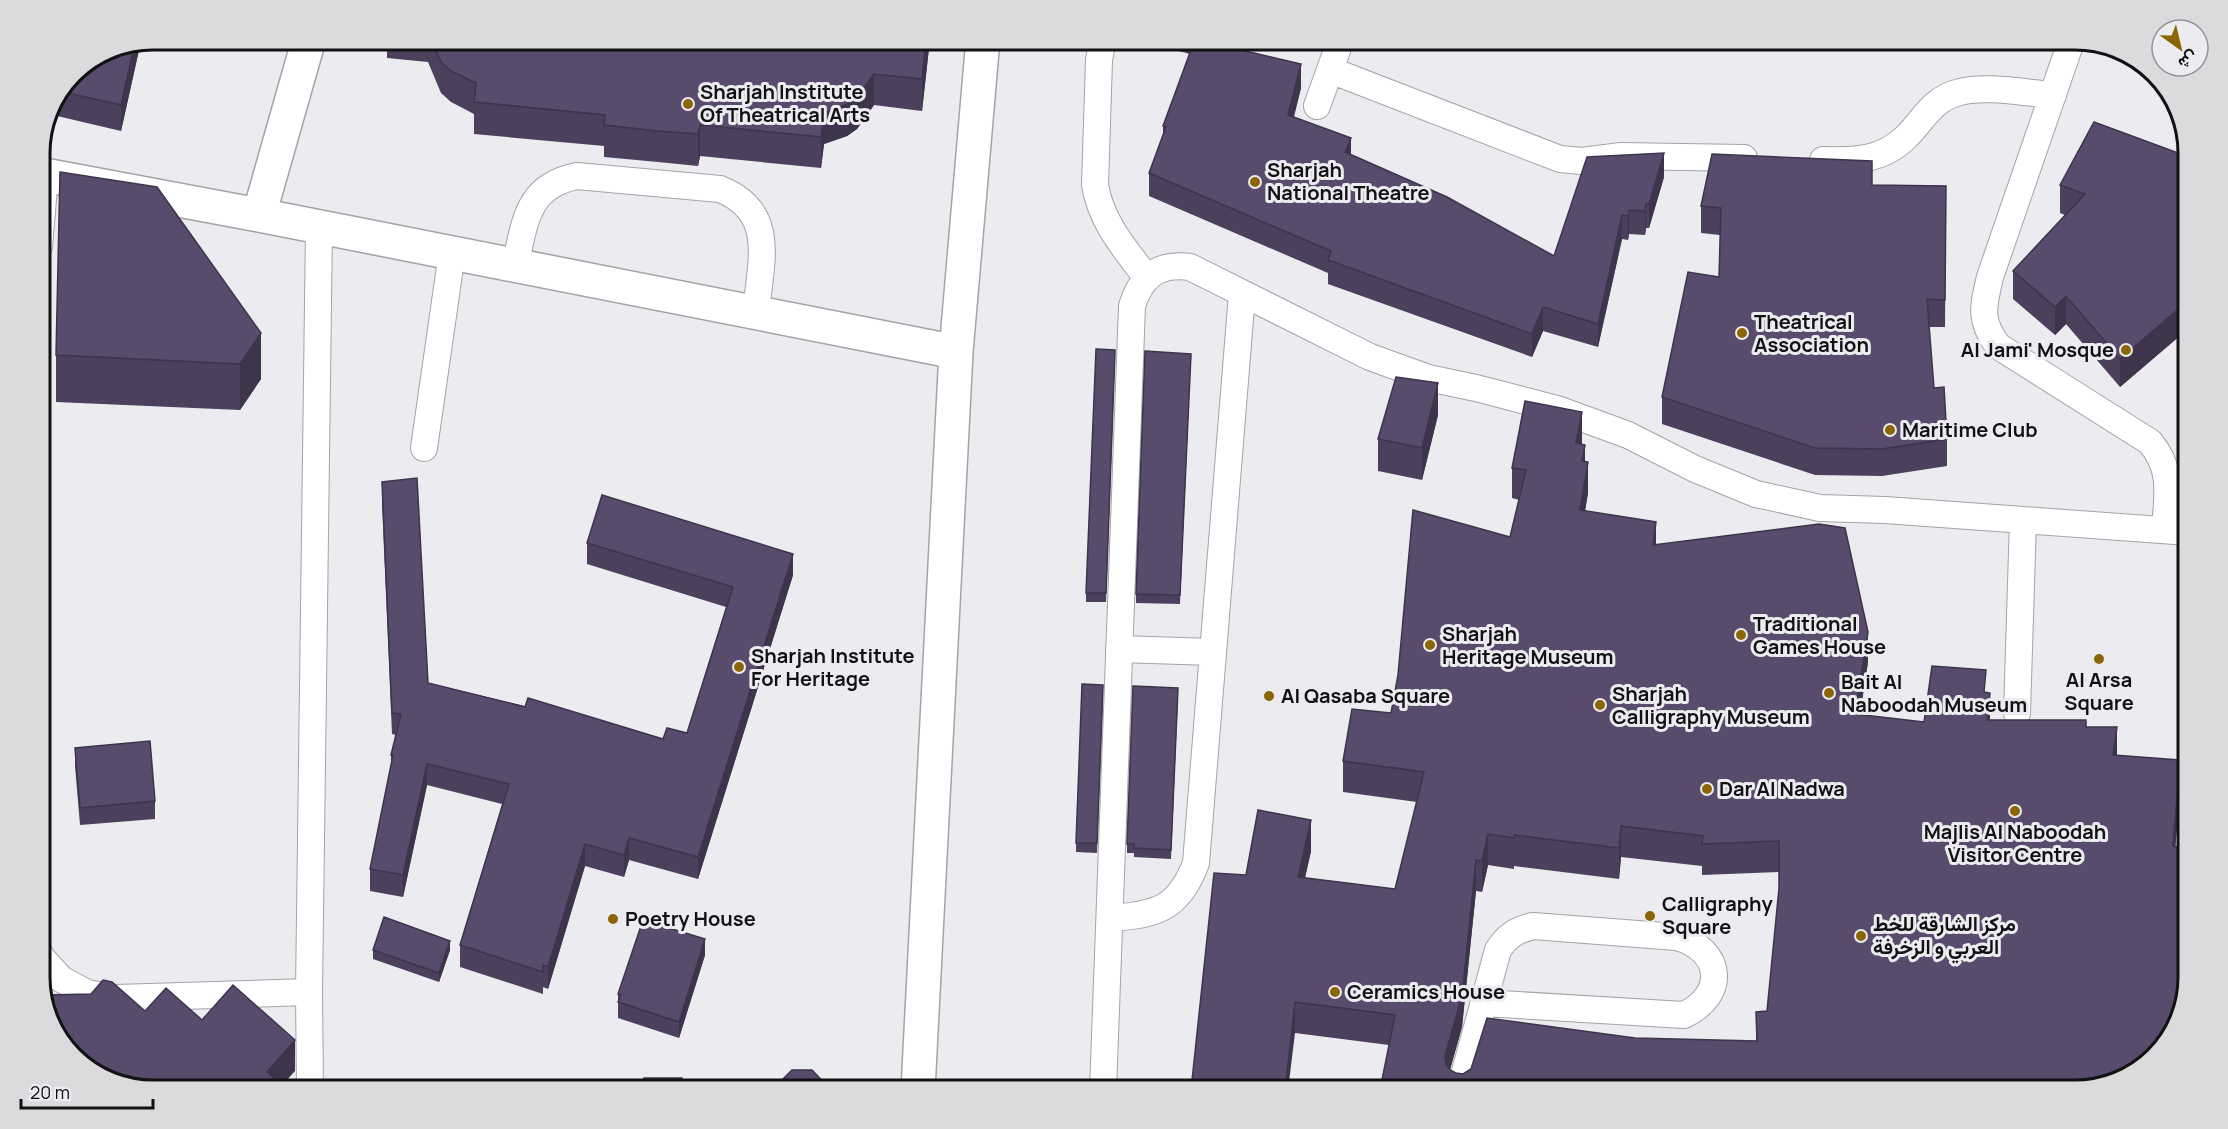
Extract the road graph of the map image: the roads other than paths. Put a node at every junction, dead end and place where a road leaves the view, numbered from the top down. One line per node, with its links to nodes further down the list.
1 (306, 50): 12 (street)
2 (982, 50): 19 (street)
3 (1102, 50): 16 (lane)
4 (1337, 50): 6 (lane)
5 (2068, 50): 7 (lane)
6 (1330, 70): 8 (lane); 9 (lane)
7 (2052, 95): 10 (lane); 22 (lane)
8 (1317, 106)
9 (1767, 159)
10 (1798, 160)
11 (50, 176): 12 (street)
12 (259, 215): 13 (street)
13 (319, 227): 14 (street); 28 (lane)
14 (452, 253): 15 (street); 20 (lane)
15 (515, 266): 18 (street); 18 (lane)
16 (1147, 278): 17 (lane); 23 (lane)
17 (1242, 294): 21 (lane); 24 (lane)
18 (756, 313): 19 (street)
19 (956, 352): 31 (street)
20 (424, 447)
21 (2023, 520): 22 (lane); 25 (lane)
22 (2177, 531)
23 (1119, 649): 24 (lane); 26 (lane)
24 (1213, 652): 26 (lane)
25 (2017, 713)
26 (1110, 918): 32 (lane)
27 (50, 966): 28 (lane)
28 (309, 992): 30 (lane)
29 (1484, 1003): 29 (lane); 33 (lane)
30 (310, 1080)
31 (919, 1080)
32 (1103, 1080)
33 (1463, 1080)

